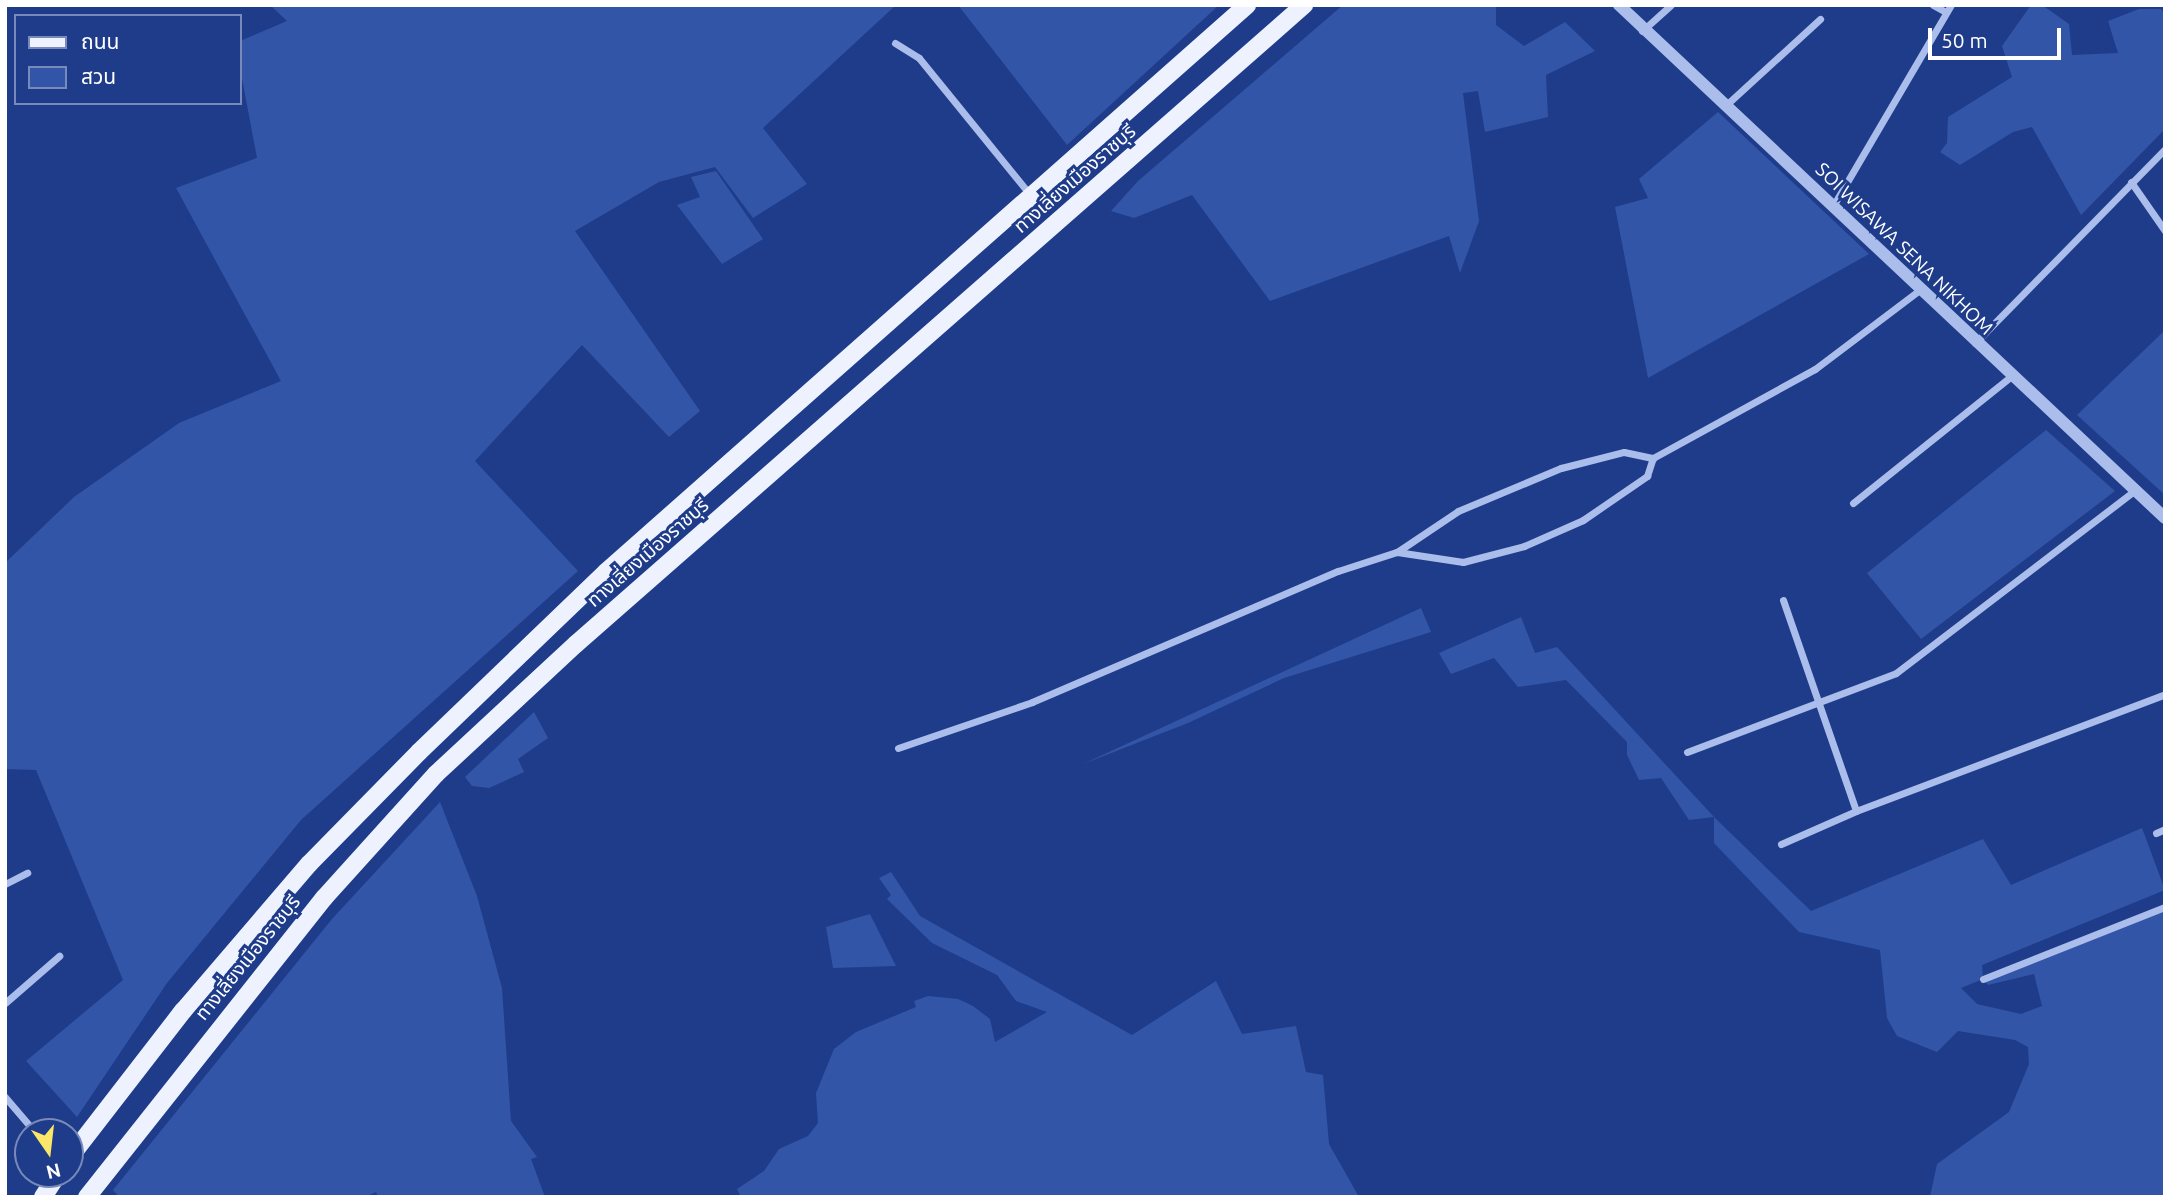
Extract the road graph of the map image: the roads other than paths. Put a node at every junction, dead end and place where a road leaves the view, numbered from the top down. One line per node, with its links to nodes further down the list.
1 (1247, 5): 14 (main road, ทางเลี่ยงเมืองราชบุรี)
2 (1304, 5): 27 (main road, ทางเลี่ยงเมืองราชบุรี)
3 (1619, 5): 9 (street, SOI WISAWA SENA NIKHOM)
4 (1671, 5): 9 (street)
5 (1933, 5): 7 (street)
6 (1951, 5): 7 (street)
7 (1944, 12): 15 (street)
8 (1820, 19): 11 (street)
9 (1642, 32): 11 (street, SOI WISAWA SENA NIKHOM)
10 (895, 43): 14 (street)
11 (1724, 106): 15 (street, SOI WISAWA SENA NIKHOM)
12 (2165, 149): 13 (street)
13 (2131, 182): 16 (street); 18 (street)
14 (1032, 197): 26 (main road, ทางเลี่ยงเมืองราชบุรี)
15 (1833, 206): 17 (street, SOI WISAWA SENA NIKHOM)
16 (2165, 231)
17 (1918, 291): 18 (street, SOI WISAWA SENA NIKHOM); 20 (street)
18 (1974, 343): 19 (street, SOI WISAWA SENA NIKHOM)
19 (2010, 376): 21 (street, SOI WISAWA SENA NIKHOM); 22 (street)
20 (1653, 458): 24 (street); 24 (street)
21 (2134, 491): 23 (street, SOI WISAWA SENA NIKHOM); 29 (street)
22 (1853, 503)
23 (2165, 519)
24 (1396, 552): 30 (street)
25 (1783, 600): 29 (street)
26 (555, 622): 27 (main road); 44 (main road, ทางเลี่ยงเมืองราชบุรี)
27 (576, 644): 45 (main road, ทางเลี่ยงเมืองราชบุรี)
28 (2165, 694): 32 (street)
29 (1819, 703): 31 (street); 32 (street)
30 (898, 748)
31 (1688, 752)
32 (1856, 811): 35 (street)
33 (2165, 829): 34 (street)
34 (2156, 833)
35 (1781, 844)
36 (27, 873): 37 (street)
37 (5, 884)
38 (2165, 907): 40 (street)
39 (59, 956): 41 (street)
40 (1983, 979)
41 (5, 1003)
42 (5, 1097): 43 (street)
43 (23, 1118)
44 (84, 1139)
45 (87, 1197)

